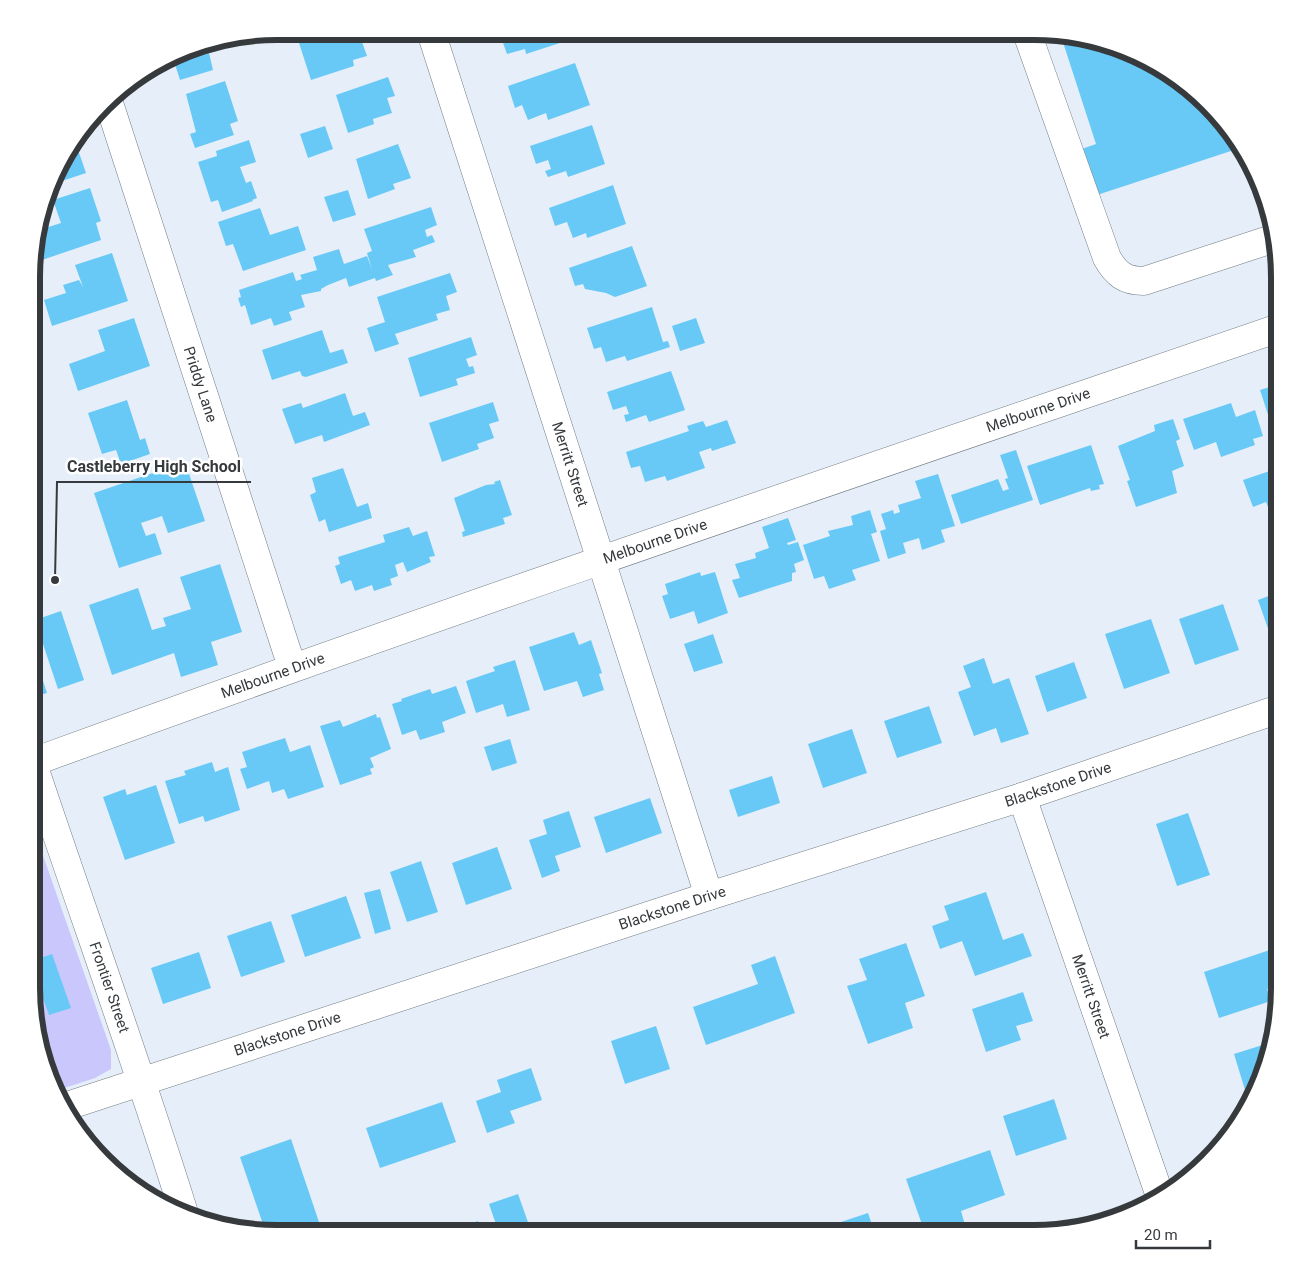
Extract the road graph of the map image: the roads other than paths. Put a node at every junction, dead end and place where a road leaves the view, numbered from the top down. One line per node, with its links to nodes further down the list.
1 (434, 40): 6 (street, Merritt Street)
2 (1030, 40): 4 (street)
3 (111, 108): 7 (street, Priddy Lane)
4 (1268, 240)
5 (1271, 331): 6 (street, Melbourne Drive)
6 (601, 560): 7 (street, Melbourne Drive); 12 (street, Merritt Street)
7 (292, 667): 9 (street, Melbourne Drive)
8 (1271, 712): 11 (street, Blackstone Drive)
9 (40, 760)
10 (40, 784): 13 (street, Frontier Street)
11 (1022, 797): 12 (street, Blackstone Drive); 15 (street, Merritt Street)
12 (709, 896): 13 (street, Blackstone Drive)
13 (143, 1081): 14 (street, Blackstone Drive); 16 (street, Frontier Street)
14 (71, 1105)
15 (1158, 1190)
16 (182, 1205)

